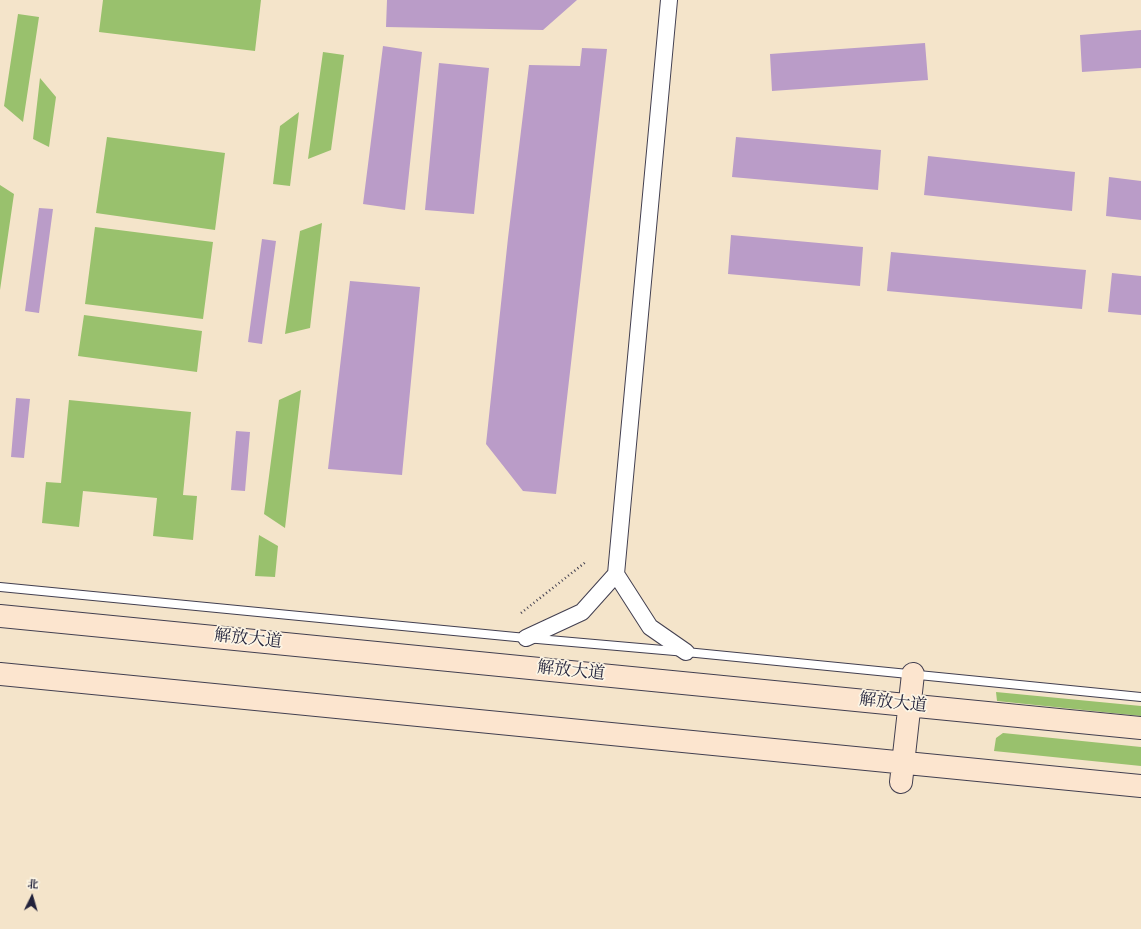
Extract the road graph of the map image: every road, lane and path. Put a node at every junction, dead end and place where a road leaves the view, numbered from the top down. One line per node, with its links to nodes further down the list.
1 (669, 0): 3 (street)
2 (587, 561): 5 (path)
3 (616, 574): 7 (street); 8 (street)
4 (0, 587): 7 (lane)
5 (521, 614)
6 (0, 616): 12 (main road, 解放大道)
7 (526, 638): 8 (lane)
8 (686, 652): 10 (lane)
9 (0, 674): 14 (main road)
10 (913, 674): 11 (lane); 12 (main road)
11 (1141, 697)
12 (910, 705): 13 (main road, 解放大道); 14 (main road)
13 (1141, 728)
14 (902, 772): 15 (main road)
15 (1141, 786)

